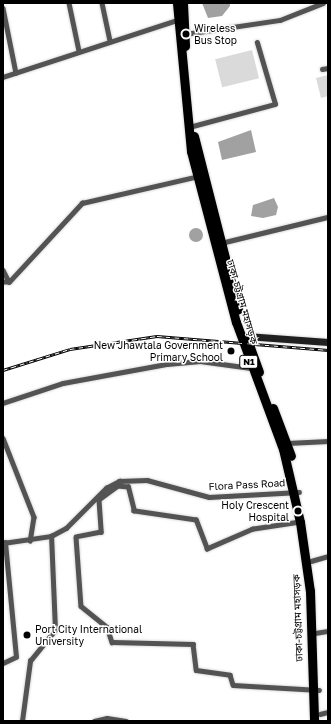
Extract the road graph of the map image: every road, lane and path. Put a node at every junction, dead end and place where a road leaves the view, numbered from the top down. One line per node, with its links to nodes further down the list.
1 (69, 3): 11 (street)
2 (102, 3): 9 (street)
3 (177, 3): 7 (highway, ঢাকা-চট্টগ্রাম মহাসড়ক / N1)
4 (183, 3): 8 (highway, ঢাকা-চট্টগ্রাম মহাসড়ক / N1)
5 (323, 3): 8 (street)
6 (3, 8): 14 (street)
7 (177, 20): 9 (street); 16 (highway, ঢাকা-চট্টগ্রাম মহাসড়ক / N1)
8 (185, 34): 16 (highway, ঢাকা-চট্টগ্রাম মহাসড়ক / N1)
9 (110, 41): 11 (street)
10 (257, 43): 16 (street)
11 (79, 52): 14 (street)
12 (328, 68): 13 (street)
13 (322, 69)
14 (16, 73): 15 (street)
15 (3, 77)
16 (189, 127): 17 (highway, ঢাকা-চট্টগ্রাম মহাসড়ক / N1)
17 (200, 175): 19 (highway, ঢাকা-চট্টগ্রাম মহাসড়ক / N1); 22 (street); 25 (highway, ঢাকা-চট্টগ্রাম মহাসড়ক / N1)
18 (328, 218): 19 (street)
19 (221, 243): 23 (highway, ঢাকা-চট্টগ্রাম মহাসড়ক / N1)
20 (3, 270): 22 (street)
21 (3, 282): 22 (street)
22 (9, 282)
23 (246, 336): 24 (main road); 29 (highway, ঢাকা-চট্টগ্রাম মহাসড়ক / N1)
24 (328, 342)
25 (251, 368): 26 (street); 30 (highway, ঢাকা-চট্টগ্রাম মহাসড়ক / N1)
26 (3, 403)
27 (3, 438): 33 (street)
28 (328, 441): 29 (street)
29 (287, 443): 30 (highway, ঢাকা-চট্টগ্রাম মহাসড়ক / N1)
30 (296, 492): 31 (highway, ঢাকা-চট্টগ্রাম মহাসড়ক / N1); 32 (street, Flora Pass Road); 36 (highway, ঢাকা-চট্টগ্রাম মহাসড়ক / N1)
31 (300, 522): 40 (highway, ঢাকা-চট্টগ্রাম মহাসড়ক / N1); 40 (street)
32 (51, 536): 33 (street, Flora Pass Road); 42 (street)
33 (30, 541): 34 (street, Flora Pass Road)
34 (4, 543): 39 (street)
35 (328, 556): 36 (street)
36 (311, 561): 38 (highway, ঢাকা-চট্টগ্রাম মহাসড়ক / N1)
37 (328, 631): 38 (street)
38 (315, 633): 40 (highway, ঢাকা-চট্টগ্রাম মহাসড়ক / N1)
39 (3, 663)
40 (316, 690): 41 (highway, ঢাকা-চট্টগ্রাম মহাসড়ক / N1)
41 (320, 717)
42 (22, 721)
43 (94, 721): 44 (street)
44 (126, 721)

